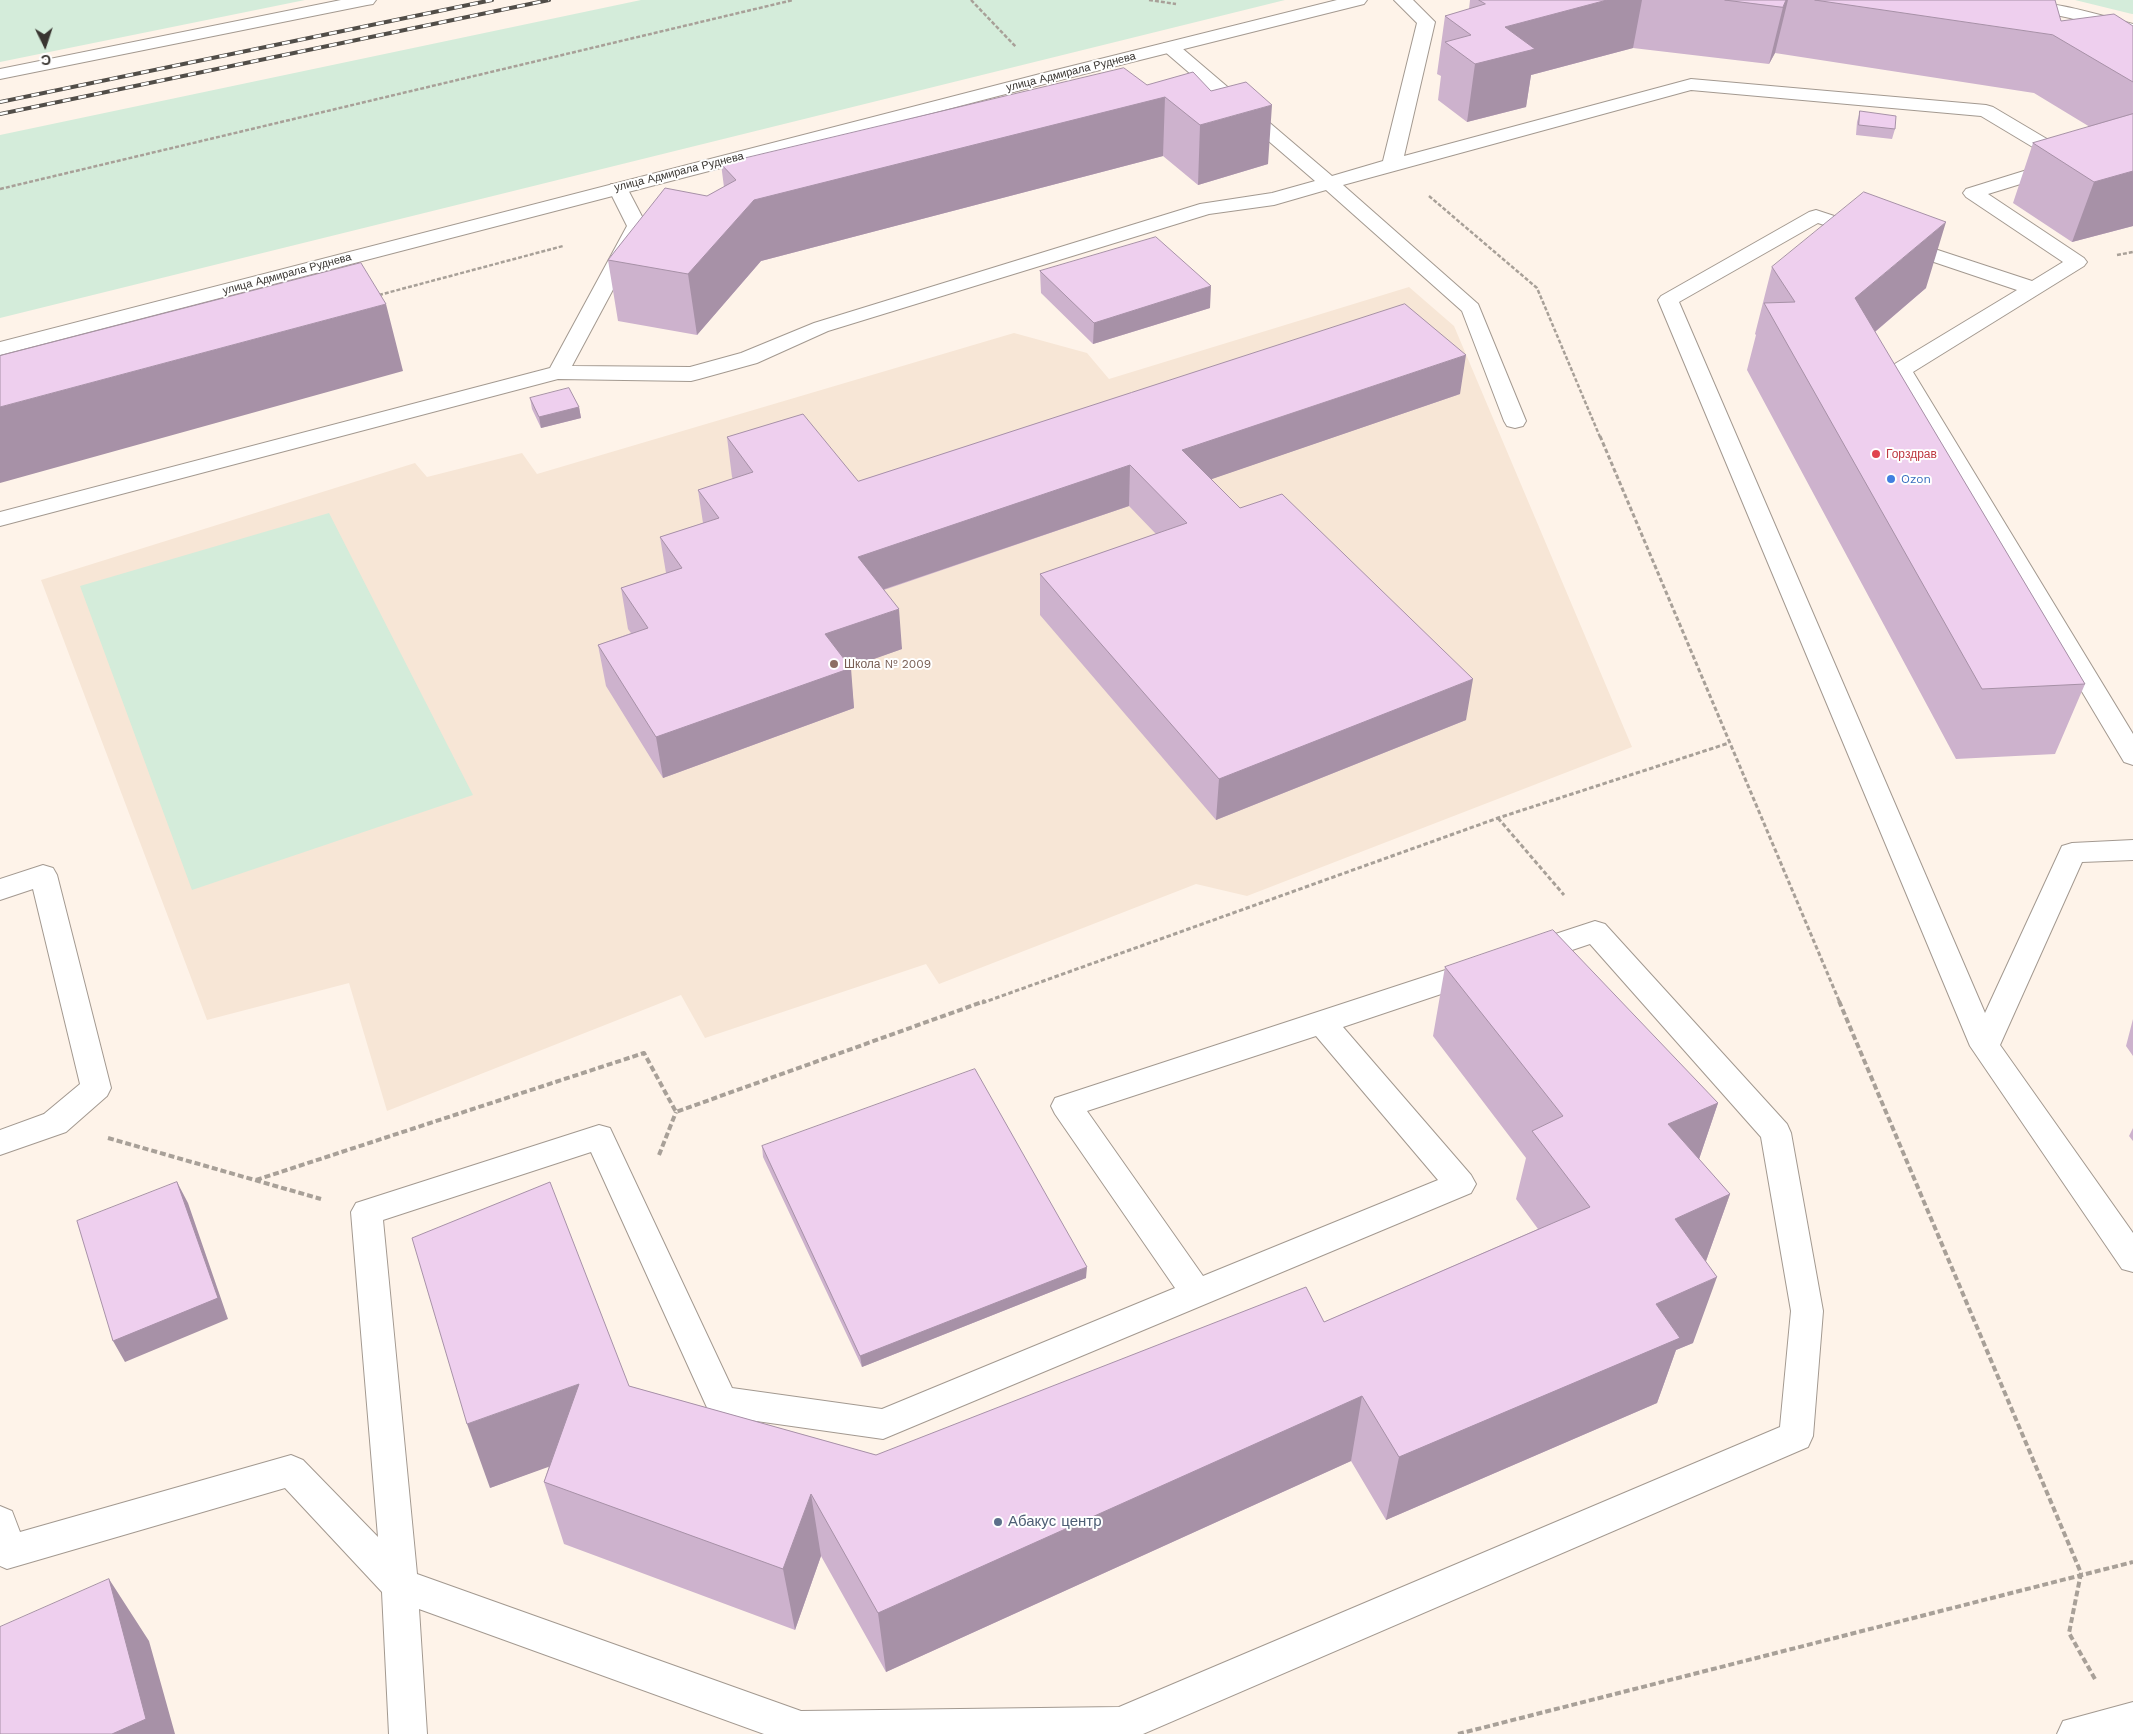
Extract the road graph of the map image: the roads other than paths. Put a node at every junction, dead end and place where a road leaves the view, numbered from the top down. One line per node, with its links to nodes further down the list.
1 (367, 0): 7 (street)
2 (1358, 0): 6 (street, улица Адмирала Руднева)
3 (1403, 0): 8 (street)
4 (2010, 0): 5 (street)
5 (2133, 30)
6 (1170, 47): 9 (street); 10 (street, улица Адмирала Руднева)
7 (0, 74)
8 (1392, 164): 9 (street); 11 (street)
9 (1329, 183): 13 (street); 14 (street)
10 (618, 188): 12 (street, улица Адмирала Руднева); 13 (street)
11 (2034, 289): 16 (street); 20 (street)
12 (0, 349)
13 (558, 372): 15 (street)
14 (1515, 421)
15 (0, 519)
16 (2133, 756)
17 (2133, 850): 20 (street)
18 (0, 890): 21 (street)
19 (1322, 1023): 23 (street); 23 (street); 25 (street)
20 (1985, 1046): 22 (street)
21 (0, 1142)
22 (2133, 1259)
23 (1197, 1293): 25 (street)
24 (0, 1522): 25 (street)
25 (400, 1585): 27 (street)
26 (2127, 1721): 28 (street)
27 (408, 1734)
28 (2076, 1734)

